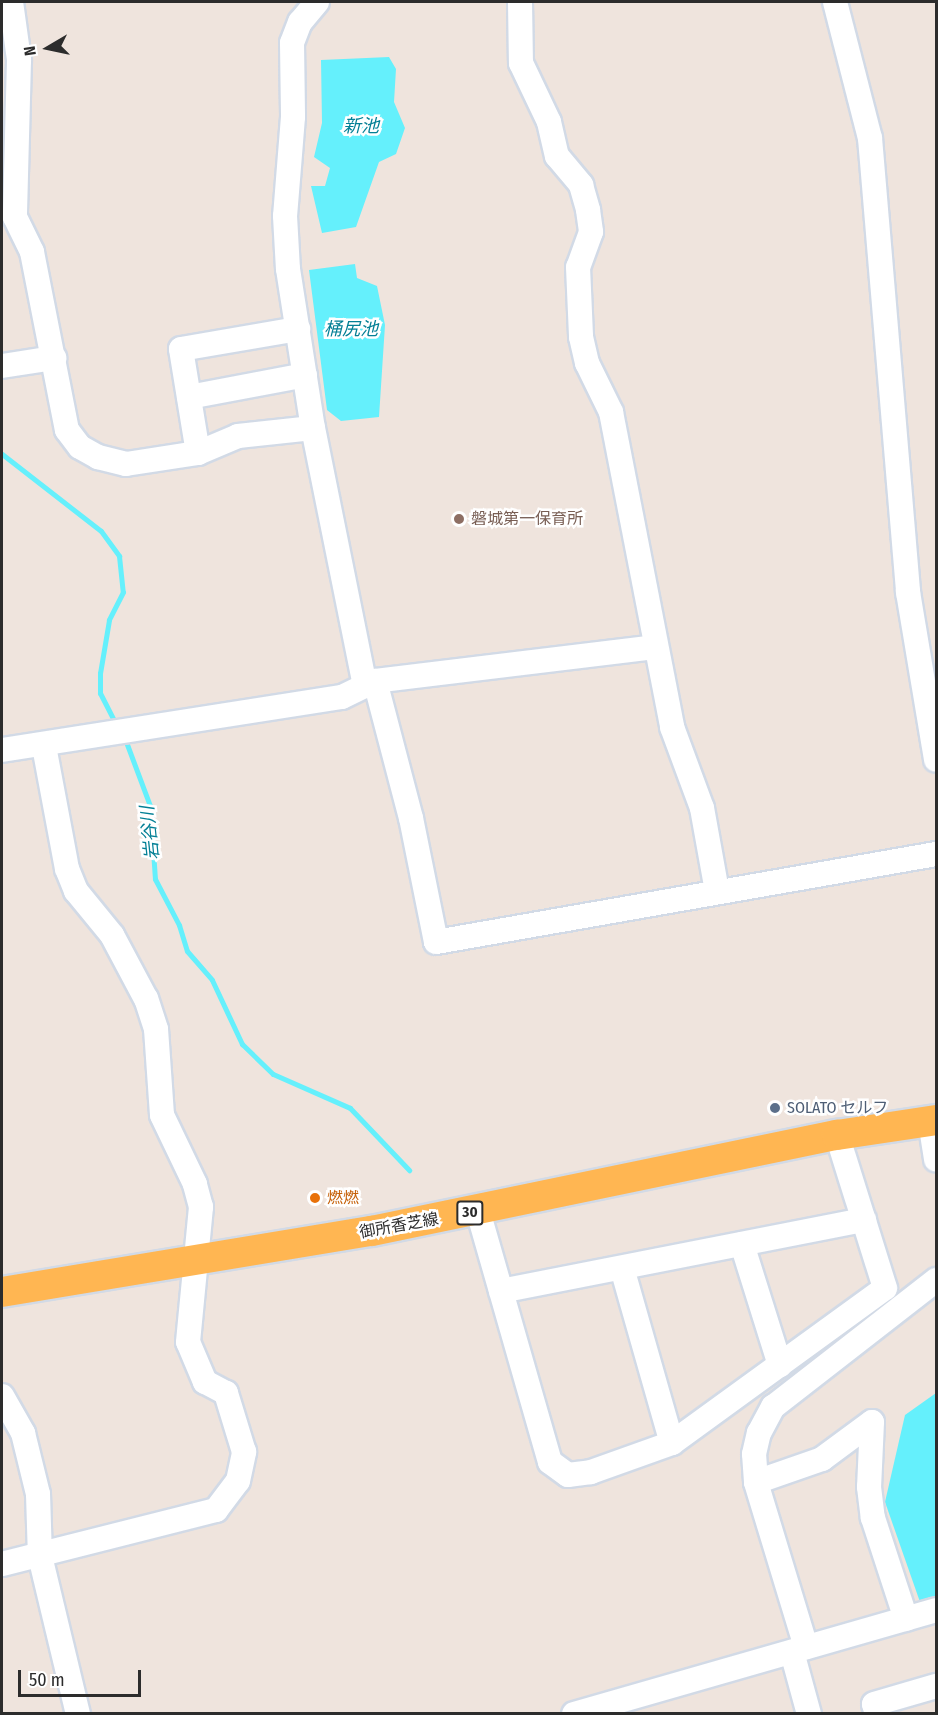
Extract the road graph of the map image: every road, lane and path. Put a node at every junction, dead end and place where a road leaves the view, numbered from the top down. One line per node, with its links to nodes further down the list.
1 (10, 2): 6 (street)
2 (317, 2): 5 (street)
3 (520, 2): 12 (street)
4 (835, 2): 16 (street)
5 (297, 328): 8 (street); 9 (street)
6 (54, 358): 7 (street); 11 (street)
7 (2, 366)
8 (305, 375): 9 (street); 10 (street)
9 (189, 397): 11 (street)
10 (313, 428): 11 (street); 13 (street)
11 (198, 453)
12 (655, 647): 13 (street); 18 (street)
13 (370, 684): 14 (street); 18 (street)
14 (44, 746): 15 (street); 25 (street)
15 (2, 750)
16 (936, 760)
17 (936, 854): 18 (street)
18 (717, 891)
19 (933, 1121): 20 (main road, 御所香芝線 / 30); 21 (street)
20 (837, 1135): 22 (main road, 御所香芝線 / 30); 23 (street)
21 (936, 1160)
22 (478, 1212): 25 (main road, 御所香芝線 / 30); 29 (street)
23 (864, 1220): 24 (street); 30 (street)
24 (742, 1244): 26 (street); 30 (street)
25 (199, 1260): 28 (main road, 御所香芝線 / 30); 34 (street)
26 (622, 1268): 29 (street); 32 (street)
27 (936, 1280): 33 (street)
28 (2, 1292)
29 (501, 1292): 32 (street)
30 (780, 1365): 32 (street)
31 (2, 1396): 34 (street)
32 (672, 1443)
33 (756, 1482): 37 (street); 38 (street)
34 (40, 1556): 35 (street); 40 (street)
35 (2, 1564)
36 (936, 1610): 37 (street)
37 (906, 1619): 38 (street)
38 (799, 1649): 41 (street); 42 (street)
39 (936, 1686): 43 (street)
40 (78, 1713)
41 (574, 1713)
42 (809, 1713)
43 (877, 1713)

